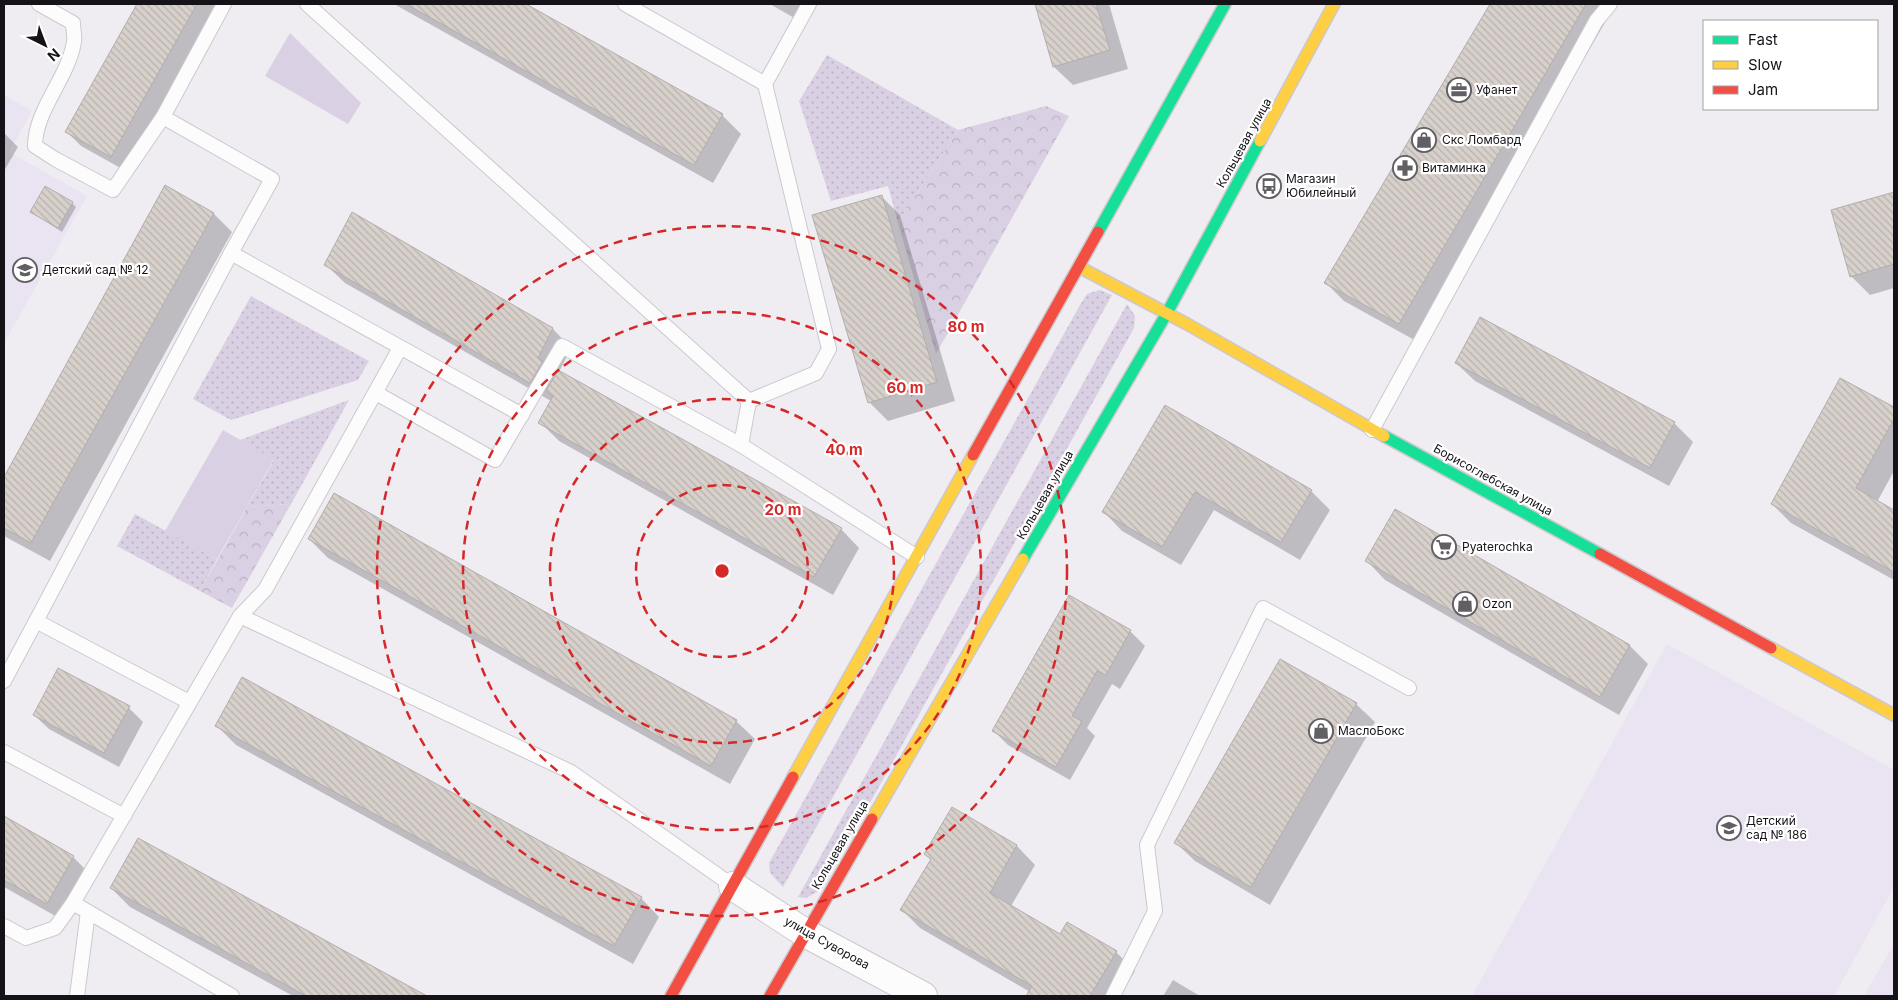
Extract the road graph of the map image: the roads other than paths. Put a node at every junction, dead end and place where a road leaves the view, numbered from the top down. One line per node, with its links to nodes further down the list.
1 (39, 4): 10 (lane)
2 (224, 4): 10 (lane)
3 (307, 4): 16 (lane)
4 (625, 4): 9 (lane)
5 (809, 4): 9 (lane)
6 (1225, 4): 12 (main road)
7 (1334, 4): 13 (main road, Кольцевая улица)
8 (1610, 4): 18 (lane)
9 (765, 84): 16 (lane)
10 (163, 117): 11 (lane)
11 (231, 253): 14 (lane); 22 (lane)
12 (1079, 266): 13 (main road, Борисоглебская улица); 20 (main road)
13 (1167, 313): 18 (main road, Борисоглебская улица); 33 (main road, Кольцевая улица)
14 (400, 348): 15 (lane); 17 (lane)
15 (376, 393): 17 (lane); 21 (lane)
16 (749, 401): 19 (lane)
17 (522, 415): 19 (lane)
18 (1372, 430): 26 (main road, Борисоглебская улица)
19 (741, 445): 20 (lane)
20 (917, 557): 29 (main road)
21 (240, 616): 25 (lane); 29 (lane)
22 (36, 620): 23 (lane); 25 (lane)
23 (4, 681)
24 (1409, 688): 39 (lane)
25 (190, 702): 28 (lane)
26 (1894, 715)
27 (4, 752): 28 (lane)
28 (124, 816): 30 (lane)
29 (733, 886): 33 (street, улица Суворова); 36 (main road)
30 (73, 903): 31 (lane); 32 (lane)
31 (88, 912): 34 (lane); 35 (lane)
32 (4, 926)
33 (805, 933): 37 (main road, Кольцевая улица); 38 (street, улица Суворова)
34 (77, 996)
35 (232, 996)
36 (671, 996)
37 (770, 996)
38 (923, 996)
39 (1113, 996)

